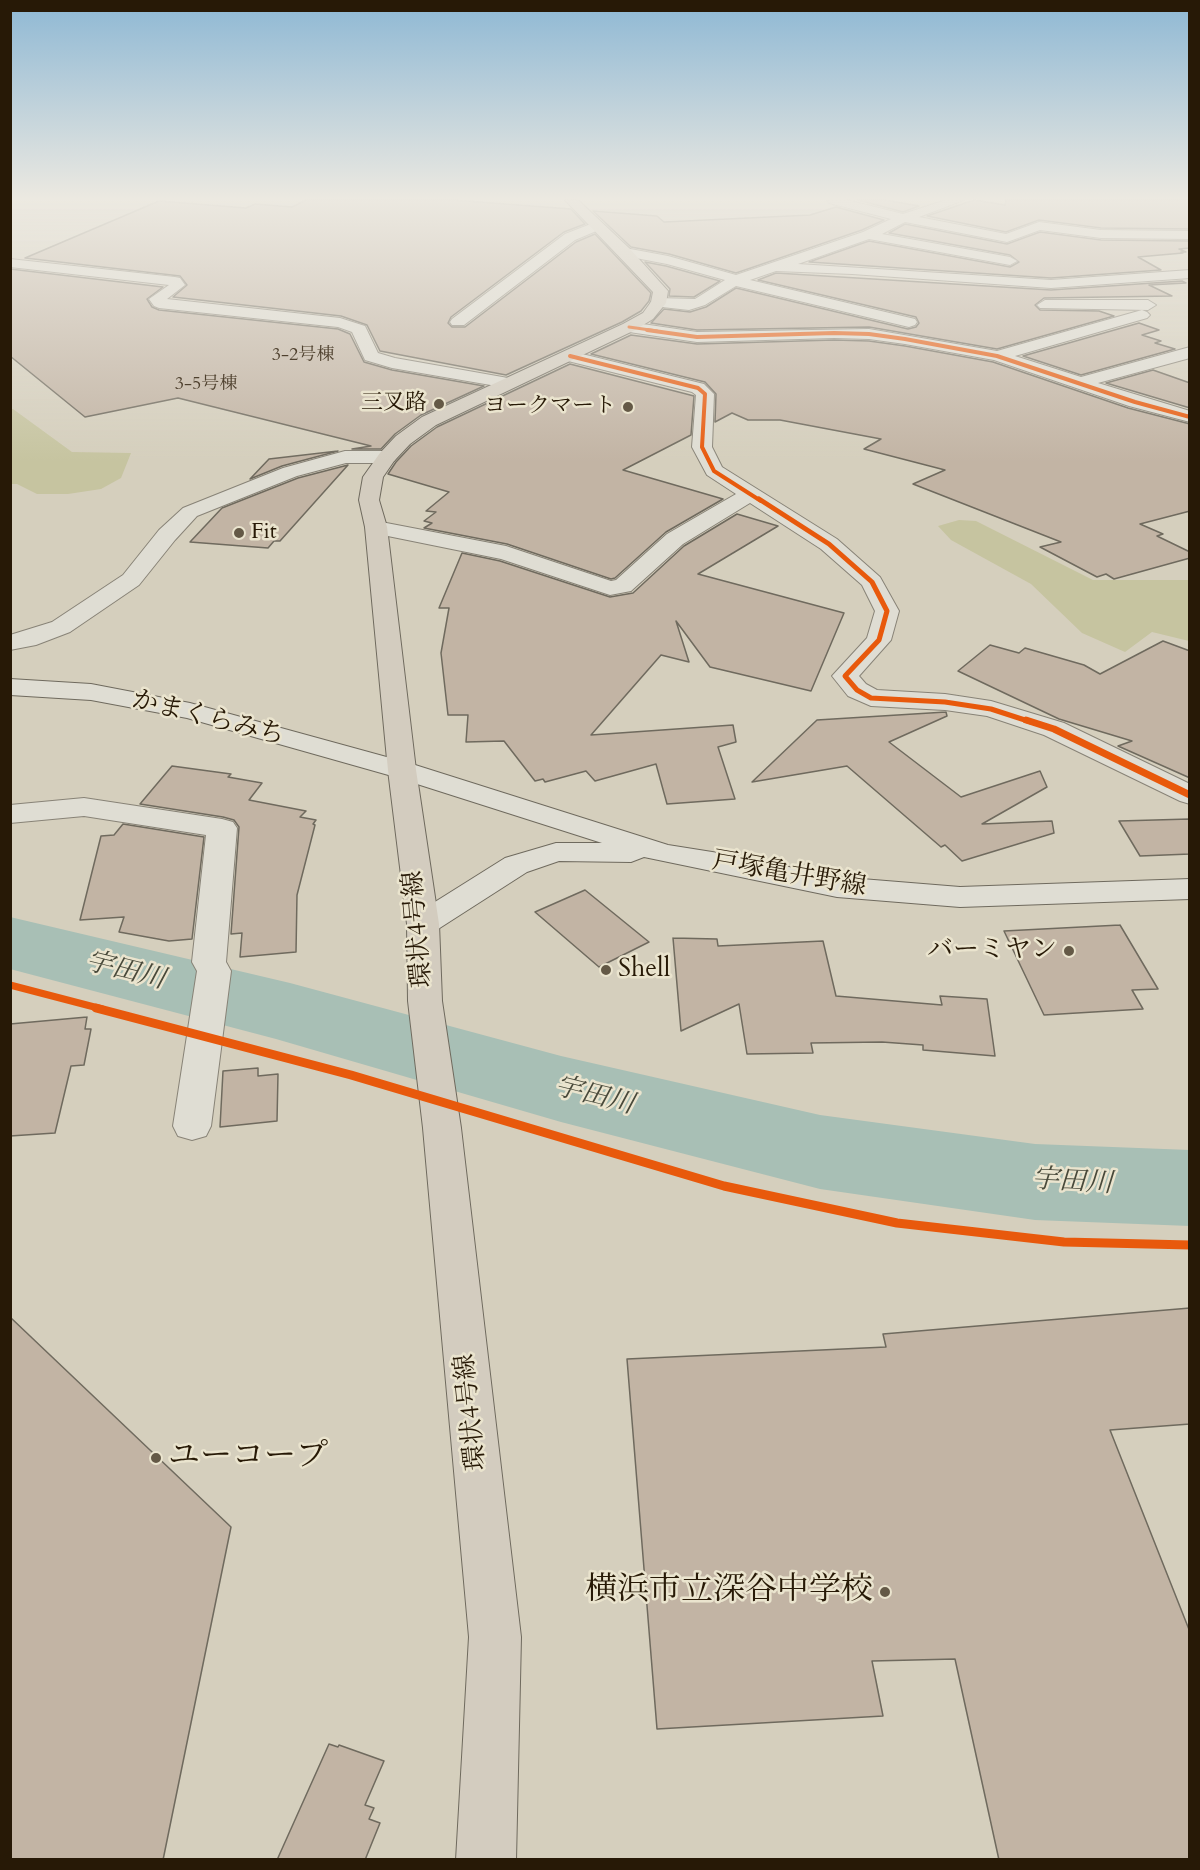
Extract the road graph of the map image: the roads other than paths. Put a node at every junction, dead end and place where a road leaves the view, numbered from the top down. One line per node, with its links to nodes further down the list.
1 (175, 287): 20 (street)
2 (504, 287): 12 (street)
3 (658, 287): 9 (main road)
4 (723, 287): 9 (street)
5 (766, 287): 11 (street)
6 (1118, 287): 8 (street)
7 (880, 297): 11 (street)
8 (1145, 302): 10 (street); 17 (street)
9 (658, 303): 13 (main road, 環状4号線)
10 (1034, 304)
11 (843, 305): 14 (street)
12 (458, 322)
13 (629, 327): 14 (street); 16 (main road, 環状4号線)
14 (952, 347): 17 (street)
15 (1190, 352): 18 (street)
16 (570, 356): 20 (main road, 環状4号線); 24 (street)
17 (997, 357): 21 (street)
18 (1150, 365): 19 (street); 21 (street)
19 (1180, 373)
20 (508, 383): 23 (main road, 環状4号線)
21 (1078, 383): 22 (street)
22 (1190, 417)
23 (387, 457): 25 (main road, 環状4号線); 26 (street)
24 (749, 495): 25 (street); 29 (street)
25 (376, 527): 28 (main road, 環状4号線)
26 (10, 643)
27 (10, 687): 28 (street, かまくらみち)
28 (402, 770): 31 (street, 戸塚亀井野線); 33 (main road, 環状4号線)
29 (1190, 795)
30 (10, 814): 34 (street)
31 (663, 853): 32 (street, 戸塚亀井野線); 33 (street)
32 (1190, 890)
33 (423, 924): 35 (main road, 環状4号線)
34 (192, 1126)
35 (486, 1860)

